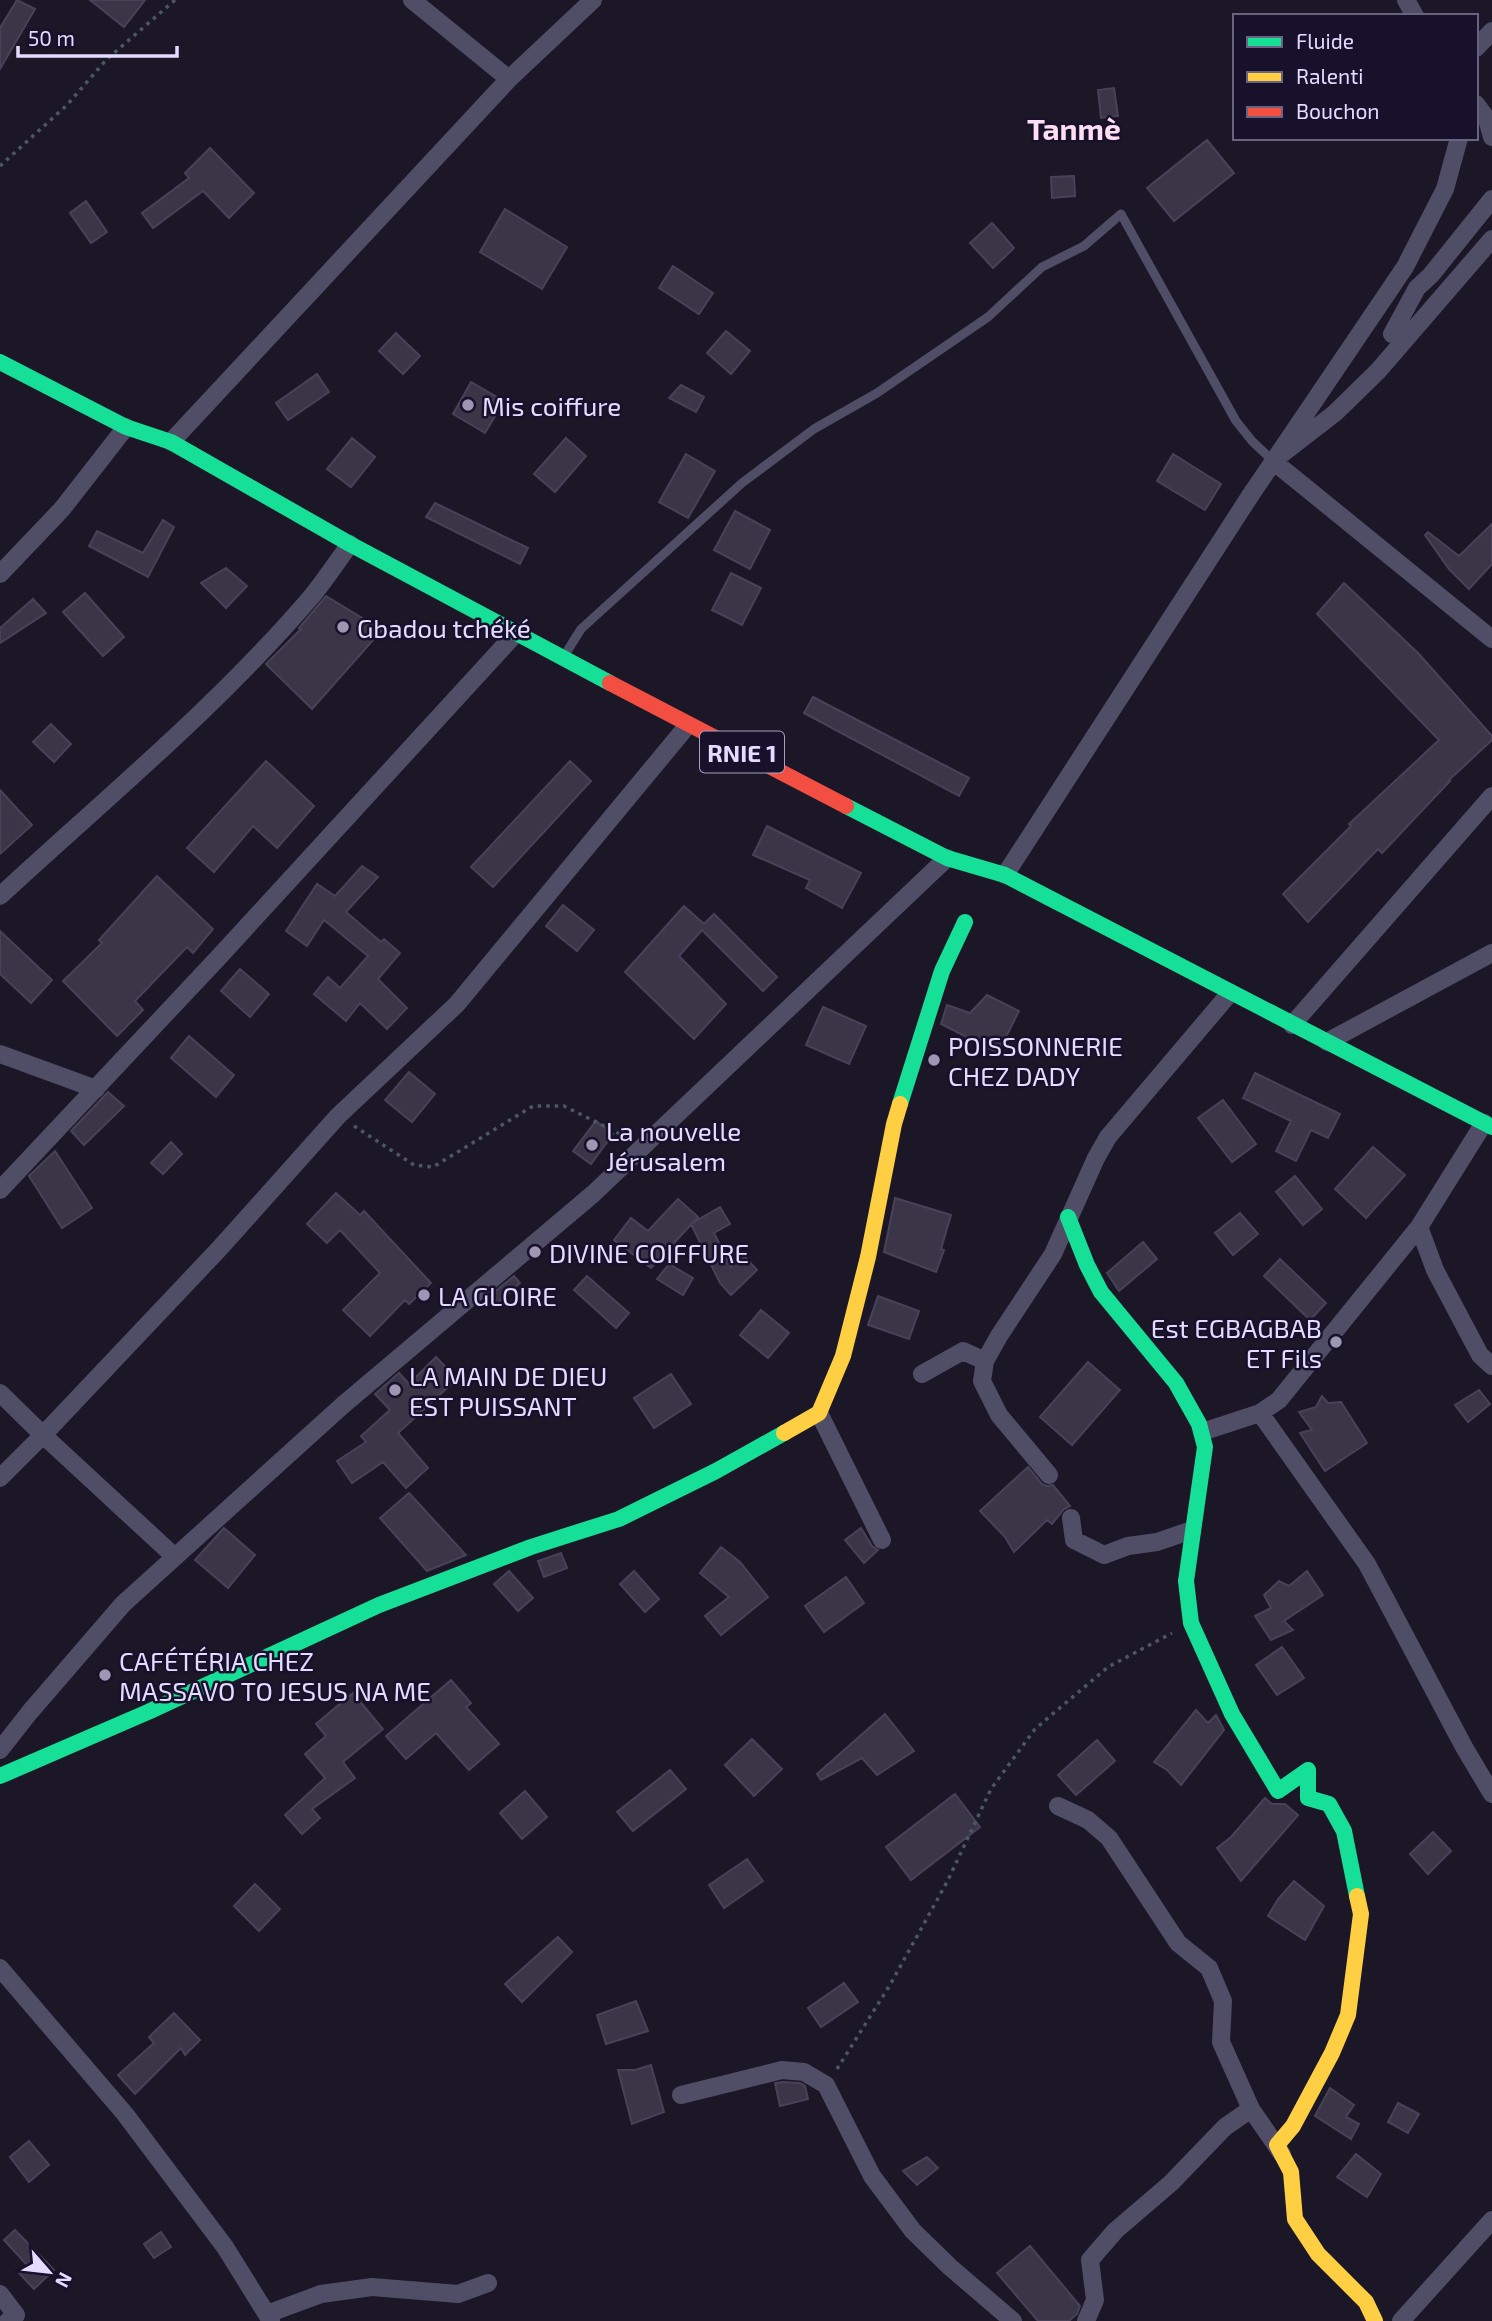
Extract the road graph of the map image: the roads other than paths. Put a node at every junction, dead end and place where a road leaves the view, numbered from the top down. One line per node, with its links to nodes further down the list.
1 (412, 0): 5 (street)
2 (593, 0): 5 (street)
3 (1492, 30): 4 (street)
4 (1478, 46)
5 (509, 79): 14 (street)
6 (1478, 107): 7 (street)
7 (1492, 137)
8 (1458, 140): 15 (street)
9 (1492, 199): 11 (street)
10 (1492, 239): 15 (street)
11 (1392, 334)
12 (0, 362): 13 (main road, RNIE 1)
13 (126, 427): 14 (main road, RNIE 1); 17 (street)
14 (171, 442): 16 (main road, RNIE 1)
15 (1273, 461): 19 (street); 20 (lane); 24 (street)
16 (350, 544): 18 (main road, RNIE 1); 25 (street)
17 (0, 574)
18 (517, 632): 20 (main road, RNIE 1); 32 (street)
19 (1492, 639)
20 (563, 657): 21 (main road, RNIE 1)
21 (688, 725): 23 (main road, RNIE 1); 44 (street)
22 (1492, 796): 29 (street)
23 (947, 858): 24 (main road, RNIE 1); 50 (street)
24 (1005, 875): 28 (main road, RNIE 1)
25 (0, 896)
26 (964, 922): 41 (main road)
27 (1492, 953): 30 (street)
28 (1230, 993): 29 (main road, RNIE 1); 35 (street)
29 (1292, 1025): 30 (main road, RNIE 1)
30 (1326, 1042): 33 (main road, RNIE 1)
31 (0, 1054): 32 (street)
32 (96, 1089): 34 (street)
33 (1488, 1125): 36 (street)
34 (0, 1190)
35 (1068, 1217): 37 (street); 43 (main road)
36 (1419, 1227): 38 (street); 42 (street)
37 (985, 1361): 39 (street); 45 (street)
38 (1492, 1366)
39 (922, 1374)
40 (0, 1393): 44 (street)
41 (820, 1413): 49 (street); 52 (main road)
42 (1260, 1413): 43 (street); 53 (street)
43 (1202, 1432): 48 (main road)
44 (43, 1435): 46 (street); 50 (street)
45 (1049, 1475)
46 (0, 1478)
47 (1071, 1518): 48 (street)
48 (1192, 1530): 58 (main road)
49 (882, 1540)
50 (175, 1558): 51 (street)
51 (0, 1751)
52 (0, 1776)
53 (1492, 1794)
54 (1058, 1806): 57 (street)
55 (0, 1968): 62 (street)
56 (681, 2095): 64 (street)
57 (1251, 2109): 58 (street); 65 (street)
58 (1282, 2154): 66 (main road)
59 (1492, 2220): 67 (street)
60 (488, 2283): 62 (street)
61 (0, 2294): 63 (street)
62 (269, 2318)
63 (8, 2321)
64 (1013, 2321)
65 (1086, 2321)
66 (1376, 2321)
67 (1401, 2321)

